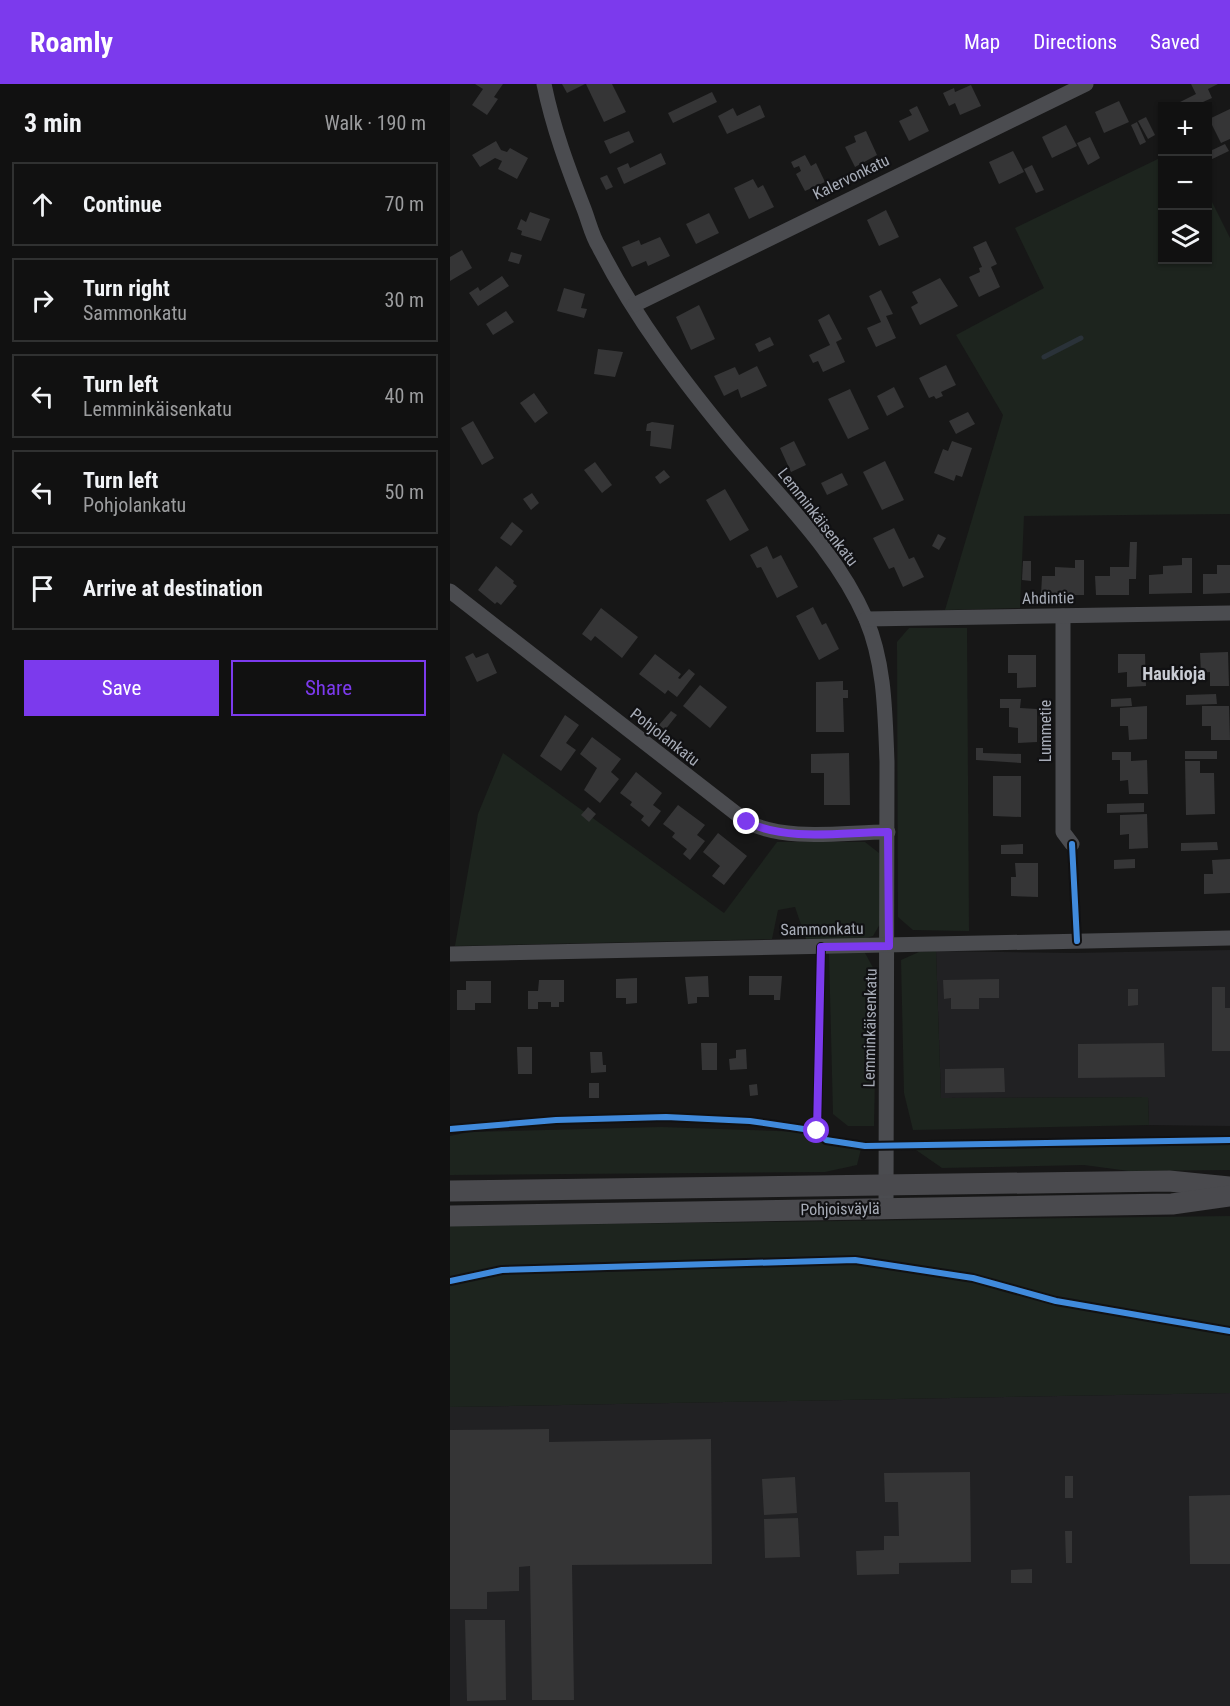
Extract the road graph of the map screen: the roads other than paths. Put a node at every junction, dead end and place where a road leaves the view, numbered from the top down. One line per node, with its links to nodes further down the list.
1 (544, 84): 3 (street, Lemminkäisenkatu)
2 (1086, 84): 3 (street, Kalervonkatu)
3 (634, 305): 7 (street, Lemminkäisenkatu)
4 (450, 591): 8 (street, Pohjolankatu)
5 (1230, 614): 6 (street, Ahdintie)
6 (1063, 615): 7 (street, Ahdintie); 9 (street, Lummetie)
7 (866, 619): 8 (street, Lemminkäisenkatu)
8 (888, 832): 11 (street, Lemminkäisenkatu)
9 (1072, 844)
10 (1230, 938): 11 (street, Sammonkatu)
11 (889, 946): 12 (street, Sammonkatu); 13 (street, Lemminkäisenkatu)
12 (450, 954)
13 (886, 1184): 14 (main road, Pohjoisväylä); 15 (main road, Pohjoisväylä); 17 (street, Lemminkäisenkatu)
14 (1230, 1187)
15 (450, 1191)
16 (1230, 1196): 17 (main road, Pohjoisväylä)
17 (886, 1208): 18 (main road, Pohjoisväylä)
18 (450, 1216)

